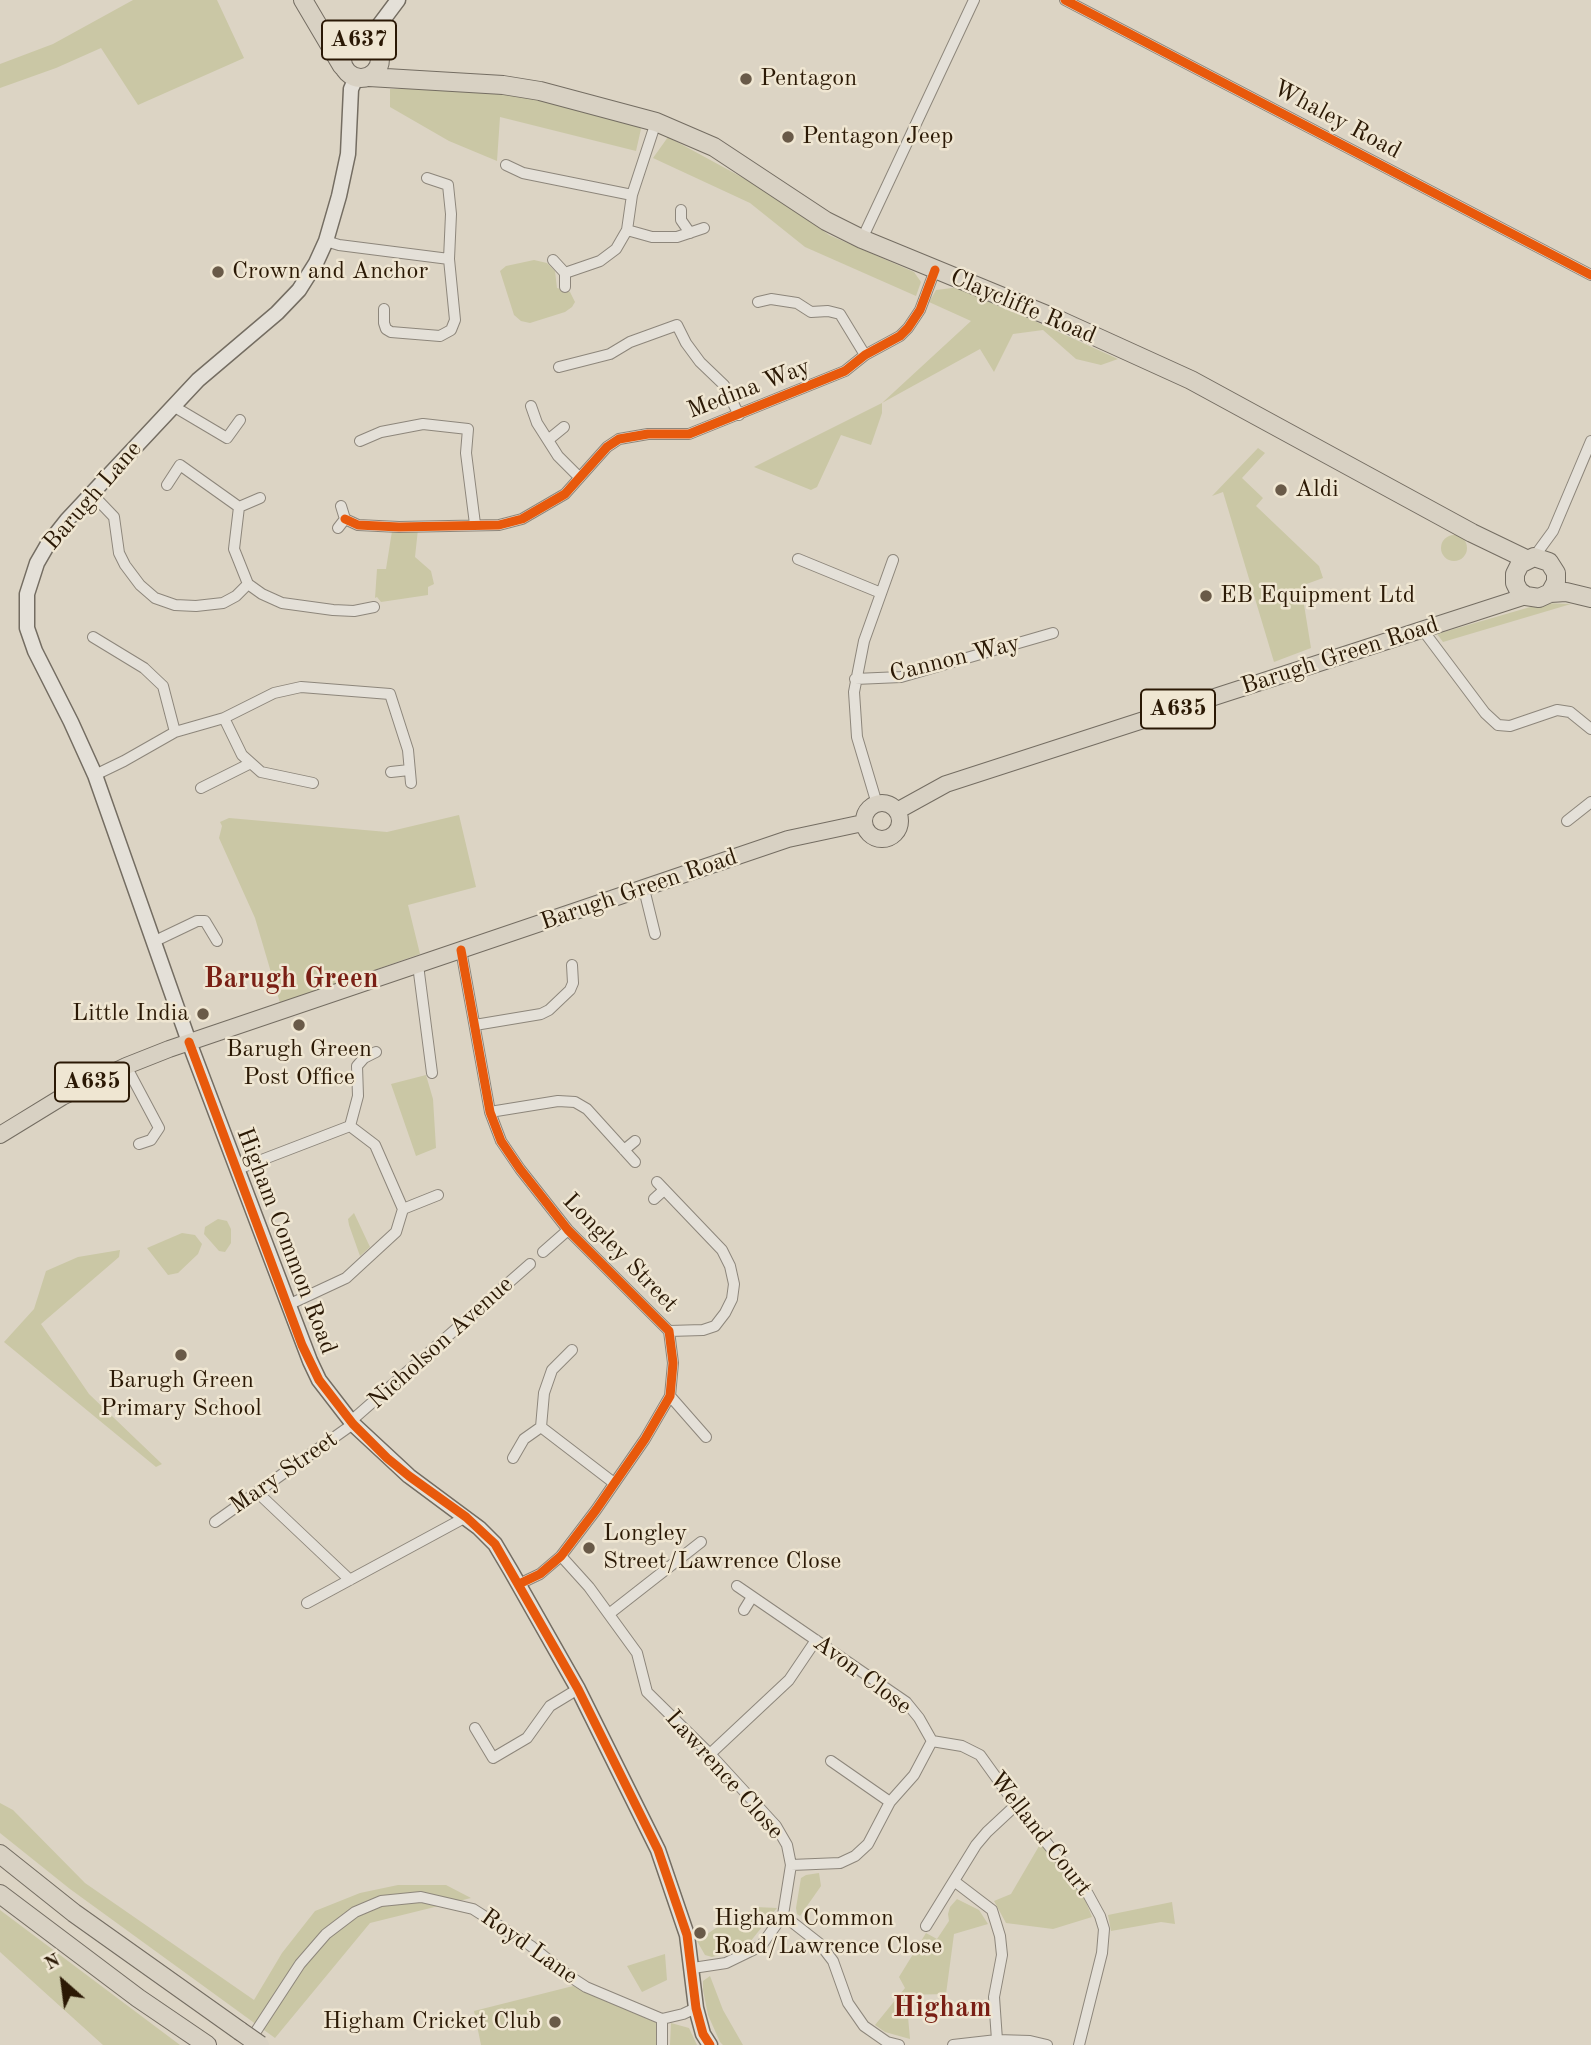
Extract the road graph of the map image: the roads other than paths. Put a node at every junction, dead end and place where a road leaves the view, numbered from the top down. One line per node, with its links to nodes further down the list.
1 (303, 0): 6 (highway, A637)
2 (398, 0): 5 (main road)
3 (974, 0): 18 (street)
4 (1065, 0): 24 (street, Whaley Road)
5 (377, 28): 7 (main road); 9 (main road, Barugh Lane)
6 (324, 32): 7 (highway, A637); 8 (highway, A637)
7 (354, 42): 8 (highway, A637); 9 (highway, A637)
8 (342, 66): 9 (highway, A637)
9 (371, 67): 10 (highway, Claycliffe Road / A637); 19 (main road, Barugh Lane)
10 (656, 122): 13 (street); 18 (highway, Claycliffe Road / A637)
11 (506, 165): 13 (street)
12 (427, 178): 20 (street)
13 (632, 195): 16 (street)
14 (681, 210): 17 (street)
15 (704, 228): 17 (street)
16 (627, 230): 17 (street); 23 (street)
17 (690, 233)
18 (862, 239): 22 (highway, Claycliffe Road / A637)
19 (326, 241): 20 (street); 30 (main road, Barugh Lane)
20 (449, 258): 27 (street)
21 (553, 260): 23 (street)
22 (935, 270): 28 (street, Medina Way); 48 (highway, Claycliffe Road / A637)
23 (565, 273): 25 (street)
24 (1591, 275)
25 (565, 287)
26 (758, 302): 28 (street)
27 (384, 309)
28 (865, 355): 32 (street, Medina Way)
29 (559, 367): 32 (street)
30 (173, 406): 33 (street); 40 (main road, Barugh Lane)
31 (531, 406): 35 (street)
32 (738, 415): 38 (street, Medina Way)
33 (240, 421)
34 (564, 427): 35 (street)
35 (548, 440): 38 (street)
36 (360, 441): 44 (street)
37 (1591, 441): 45 (street)
38 (579, 477): 44 (street, Medina Way)
39 (167, 485): 43 (street)
40 (92, 494): 49 (street); 63 (main road, Barugh Lane)
41 (260, 498): 43 (street)
42 (341, 506): 44 (street, Medina Way)
43 (239, 507): 49 (street)
44 (475, 524)
45 (1553, 531): 48 (street); 48 (street)
46 (798, 559): 50 (street)
47 (893, 560): 50 (street, Cannon Way)
48 (1532, 571): 51 (highway, A635); 51 (highway, A635); 53 (main road, Barugh Green Road / A635)
49 (248, 584): 52 (street)
50 (881, 593): 56 (street, Cannon Way)
51 (1589, 597)
52 (374, 607)
53 (1422, 629): 58 (street); 69 (main road, Barugh Green Road / A635)
54 (1053, 633): 56 (street, Cannon Way)
55 (93, 637): 59 (street)
56 (855, 679): 68 (street, Cannon Way)
57 (224, 718): 59 (street); 60 (street); 61 (street)
58 (1591, 729)
59 (175, 732): 63 (street)
60 (249, 764): 64 (street); 66 (street)
61 (410, 770): 62 (street); 65 (street)
62 (391, 772)
63 (95, 775): 75 (main road, Barugh Lane)
64 (313, 783)
65 (411, 783)
66 (201, 788)
67 (1591, 802): 70 (street)
68 (877, 804): 69 (main road); 71 (main road)
69 (897, 811): 71 (main road)
70 (1567, 821)
71 (863, 823): 72 (main road, Barugh Green Road / A635)
72 (644, 889): 73 (street); 76 (main road, Barugh Green Road / A635)
73 (655, 934)
74 (217, 940): 75 (street)
75 (153, 942): 80 (main road, Barugh Lane)
76 (461, 950): 77 (main road, Barugh Green Road / A635); 79 (street, Longley Street)
77 (418, 965): 80 (main road, Barugh Green Road / A635); 83 (street)
78 (572, 965): 79 (street)
79 (475, 1025): 84 (street, Longley Street)
80 (189, 1042): 82 (main road, A635); 91 (main road, Higham Common Road)
81 (376, 1052): 85 (street)
82 (126, 1066): 86 (main road, A635); 88 (street)
83 (432, 1073)
84 (490, 1112): 89 (street); 95 (street, Longley Street)
85 (350, 1126): 91 (street); 94 (street)
86 (0, 1135)
87 (635, 1141): 89 (street)
88 (139, 1144)
89 (624, 1150): 90 (street)
90 (635, 1162)
91 (238, 1169): 98 (main road, Higham Common Road)
92 (438, 1195): 94 (street)
93 (654, 1199): 99 (street)
94 (402, 1209): 98 (street)
95 (568, 1230): 96 (street, Longley Street); 99 (street, Longley Street)
96 (543, 1252)
97 (530, 1264): 102 (street, Nicholson Avenue)
98 (288, 1305): 102 (main road, Higham Common Road)
99 (669, 1331): 101 (street, Longley Street)
100 (572, 1350): 103 (street)
101 (670, 1396): 104 (street); 106 (street, Longley Street)
102 (352, 1423): 107 (street, Mary Street); 108 (main road, Higham Common Road)
103 (541, 1427): 105 (street); 106 (street)
104 (706, 1437)
105 (513, 1458)
106 (614, 1483): 111 (street, Longley Street)
107 (258, 1493): 109 (street, Mary Street); 112 (street)
108 (466, 1517): 112 (street); 113 (main road, Higham Common Road)
109 (215, 1522)
110 (701, 1542): 118 (street)
111 (561, 1556): 113 (street, Longley Street); 118 (street, Lawrence Close)
112 (350, 1580): 116 (street)
113 (519, 1584): 120 (main road, Higham Common Road)
114 (737, 1586): 115 (street, Avon Close)
115 (752, 1597): 117 (street); 119 (street, Avon Close)
116 (307, 1603)
117 (744, 1610)
118 (609, 1614): 123 (street, Lawrence Close)
119 (816, 1640): 122 (street, Avon Close); 123 (street)
120 (578, 1689): 121 (street); 133 (main road, Higham Common Road)
121 (475, 1728)
122 (932, 1741): 125 (street); 126 (street, Welland Court)
123 (710, 1754): 128 (street, Lawrence Close)
124 (831, 1761): 125 (street)
125 (890, 1802): 128 (street)
126 (1016, 1805): 129 (street); 145 (street, Welland Court)
127 (0, 1853): 136 (highway)
128 (791, 1865): 131 (street, Lawrence Close)
129 (954, 1881): 132 (street); 137 (street)
130 (0, 1894): 138 (highway)
131 (783, 1915): 133 (street, Lawrence Close); 142 (street)
132 (926, 1926)
133 (693, 1968): 134 (main road, Higham Common Road)
134 (696, 2008): 135 (street); 141 (main road, Higham Common Road)
135 (662, 2019): 136 (street, Royd Lane); 140 (street)
136 (243, 2038): 139 (highway, bridge)
137 (997, 2040): 143 (street); 144 (street)
138 (206, 2045)
139 (261, 2045)
140 (662, 2045)
141 (710, 2045)
142 (899, 2045)
143 (953, 2045)
144 (1047, 2045)
145 (1079, 2045)

